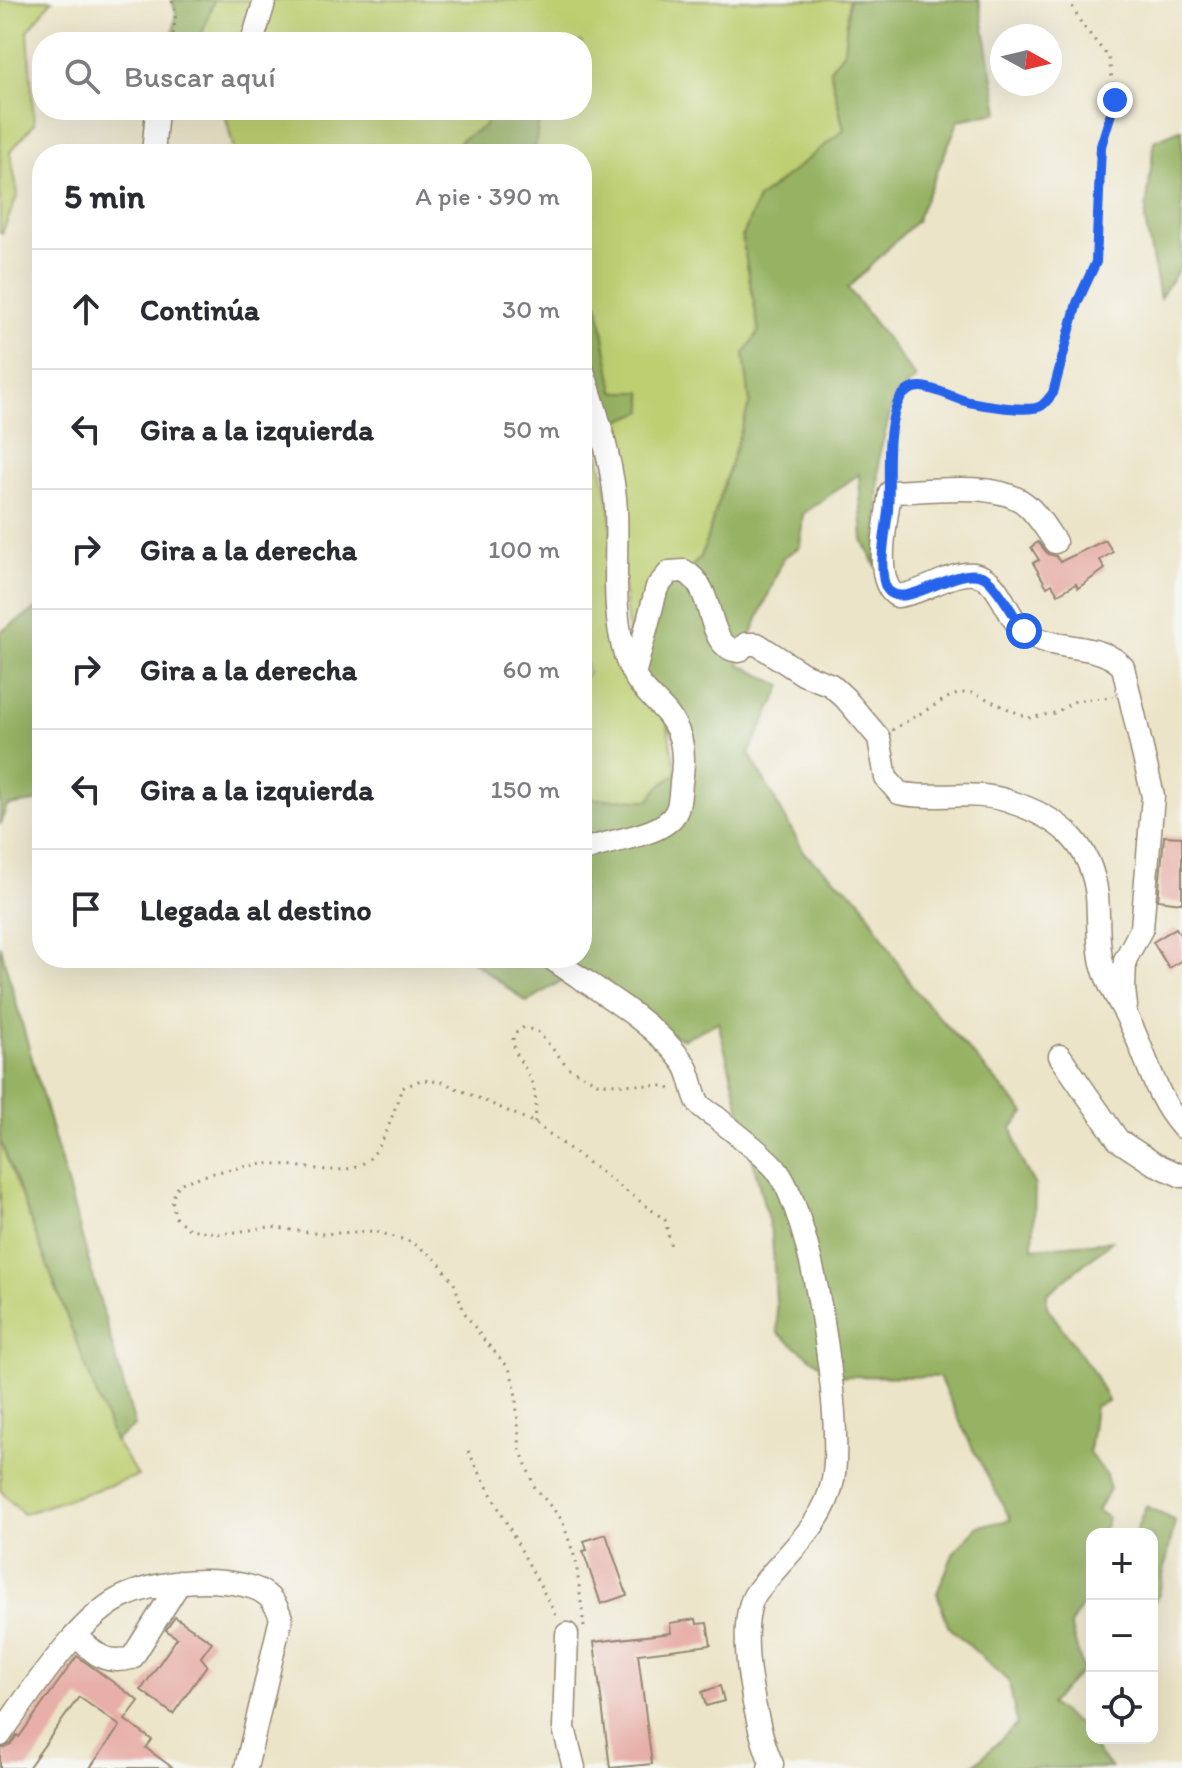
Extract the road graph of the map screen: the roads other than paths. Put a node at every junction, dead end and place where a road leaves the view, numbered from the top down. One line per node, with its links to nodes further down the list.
1 (265, 0): 2 (street)
2 (255, 32)
3 (156, 120): 4 (street)
4 (154, 144)
5 (592, 399): 7 (street)
6 (1055, 542): 10 (street)
7 (634, 675): 8 (street); 10 (street)
8 (592, 848)
9 (567, 968): 20 (street)
10 (1129, 1019): 12 (street)
11 (1060, 1056): 13 (street)
12 (1182, 1127)
13 (1182, 1176)
14 (180, 1582): 16 (street); 16 (street); 18 (street)
15 (567, 1634): 19 (street)
16 (77, 1636): 17 (street)
17 (0, 1735)
18 (246, 1768)
19 (574, 1768)
20 (769, 1768)

